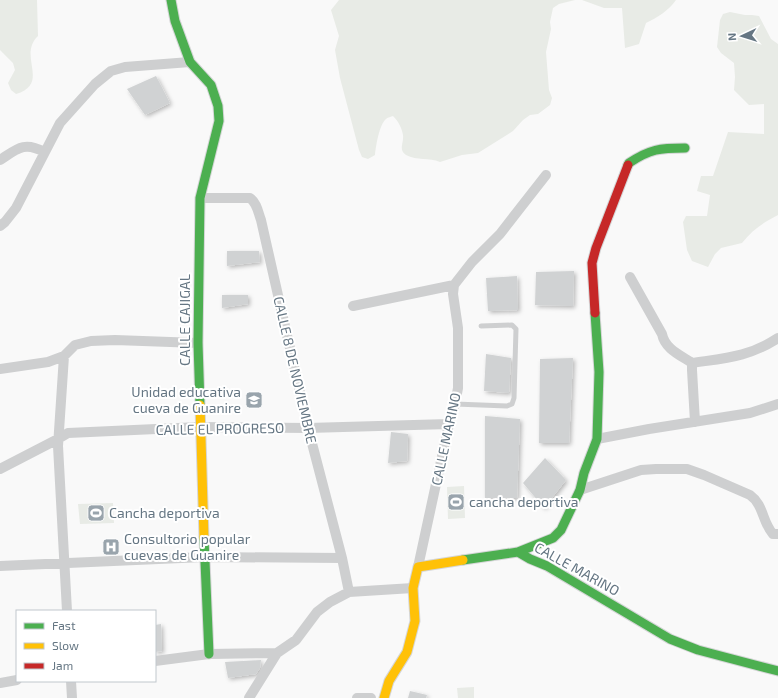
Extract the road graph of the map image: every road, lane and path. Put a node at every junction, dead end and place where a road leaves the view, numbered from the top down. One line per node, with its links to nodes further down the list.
1 (171, 0): 2 (street, CALLE CAJIGAL)
2 (190, 62): 4 (street); 7 (street, CALLE CAJIGAL)
3 (685, 148): 25 (street)
4 (44, 152): 5 (street); 8 (street)
5 (0, 160)
6 (546, 175): 10 (street)
7 (200, 198): 14 (street, CALLE CAJIGAL); 23 (street, CALLE 8 DE NOVIEMBRE)
8 (0, 226)
9 (630, 277): 16 (street)
10 (454, 285): 11 (street); 18 (street, CALLE MARINO)
11 (353, 306)
12 (481, 326): 18 (lane)
13 (778, 338): 16 (street)
14 (198, 343): 15 (street); 22 (street, CALLE CAJIGAL)
15 (64, 356): 17 (street); 24 (street)
16 (692, 363): 20 (street)
17 (0, 369)
18 (455, 404): 21 (street, CALLE MARINO)
19 (778, 404): 20 (street)
20 (695, 422): 25 (street)
21 (449, 424): 23 (street, CALLE EL PROGRESO); 34 (street, CALLE MARINO)
22 (200, 427): 23 (street, CALLE EL PROGRESO); 24 (street, CALLE EL PROGRESO); 30 (street, CALLE CAJIGAL)
23 (308, 428): 31 (street, CALLE 8 DE NOVIEMBRE)
24 (58, 439): 26 (street, CALLE EL PROGRESO); 32 (street)
25 (597, 439): 27 (street)
26 (0, 469)
27 (580, 490): 28 (street); 29 (street)
28 (778, 534)
29 (518, 552): 34 (street, CALLE MARINO); 41 (street, CALLE MARINO)
30 (204, 557): 31 (street); 32 (street); 39 (street, CALLE CAJIGAL)
31 (342, 558): 36 (street, CALLE 8 DE NOVIEMBRE)
32 (64, 562): 33 (street); 37 (street)
33 (0, 566)
34 (418, 567): 35 (street)
35 (413, 588): 36 (street); 49 (street)
36 (349, 592): 38 (street)
37 (67, 610)
38 (277, 653): 39 (street); 46 (street)
39 (209, 654): 40 (street)
40 (156, 661)
41 (778, 671)
42 (16, 680): 43 (street)
43 (0, 682)
44 (71, 682): 45 (street)
45 (72, 698)
46 (249, 698)
47 (357, 698): 48 (street)
48 (372, 698)
49 (384, 698)

